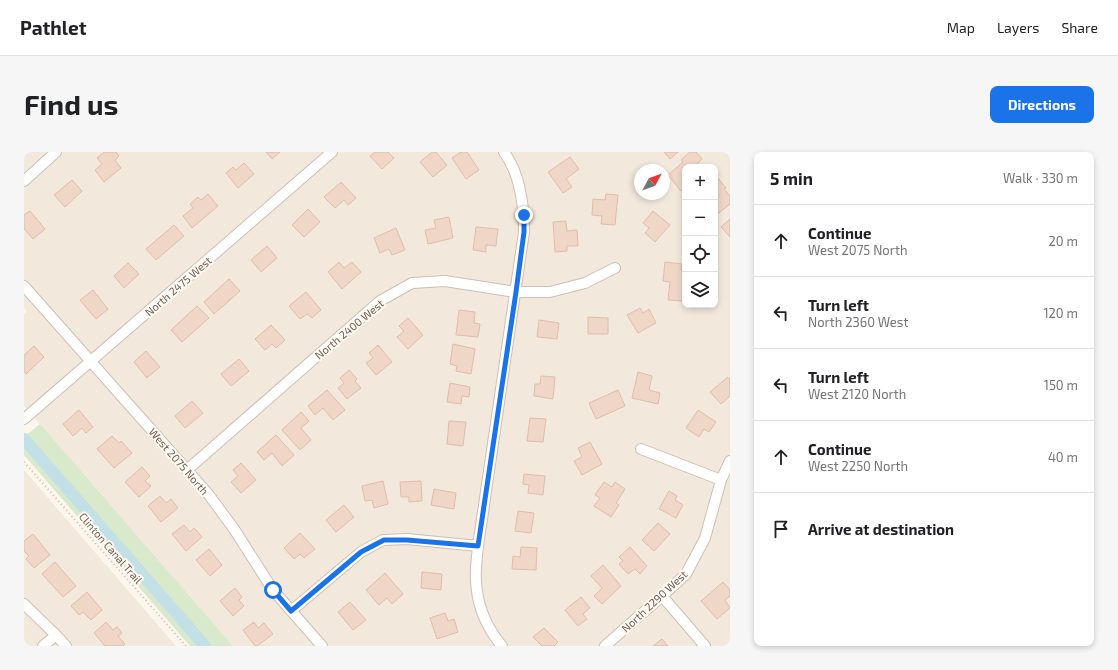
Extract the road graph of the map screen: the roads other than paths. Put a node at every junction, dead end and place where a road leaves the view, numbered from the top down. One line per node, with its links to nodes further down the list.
1 (56, 152): 4 (street)
2 (332, 152): 8 (street, North 2475 West)
3 (504, 152): 7 (street)
4 (24, 181)
5 (615, 268): 7 (street, North 2400 West)
6 (24, 286): 8 (street, West 2075 North)
7 (516, 292): 12 (street, North 2400 West); 14 (street)
8 (91, 361): 9 (street, North 2475 West); 12 (street, West 2075 North)
9 (24, 419)
10 (641, 449): 13 (street)
11 (730, 461): 13 (street, North 2290 West)
12 (187, 470): 17 (street, West 2075 North)
13 (721, 480): 15 (street, North 2290 West)
14 (478, 546): 17 (street); 22 (street)
15 (662, 596): 23 (street, North 2290 West); 24 (street)
16 (24, 604): 18 (street)
17 (291, 611): 21 (street, West 2075 North)
18 (56, 635): 19 (street); 20 (street)
19 (42, 646)
20 (66, 646)
21 (322, 646)
22 (502, 646)
23 (605, 646)
24 (705, 646)

